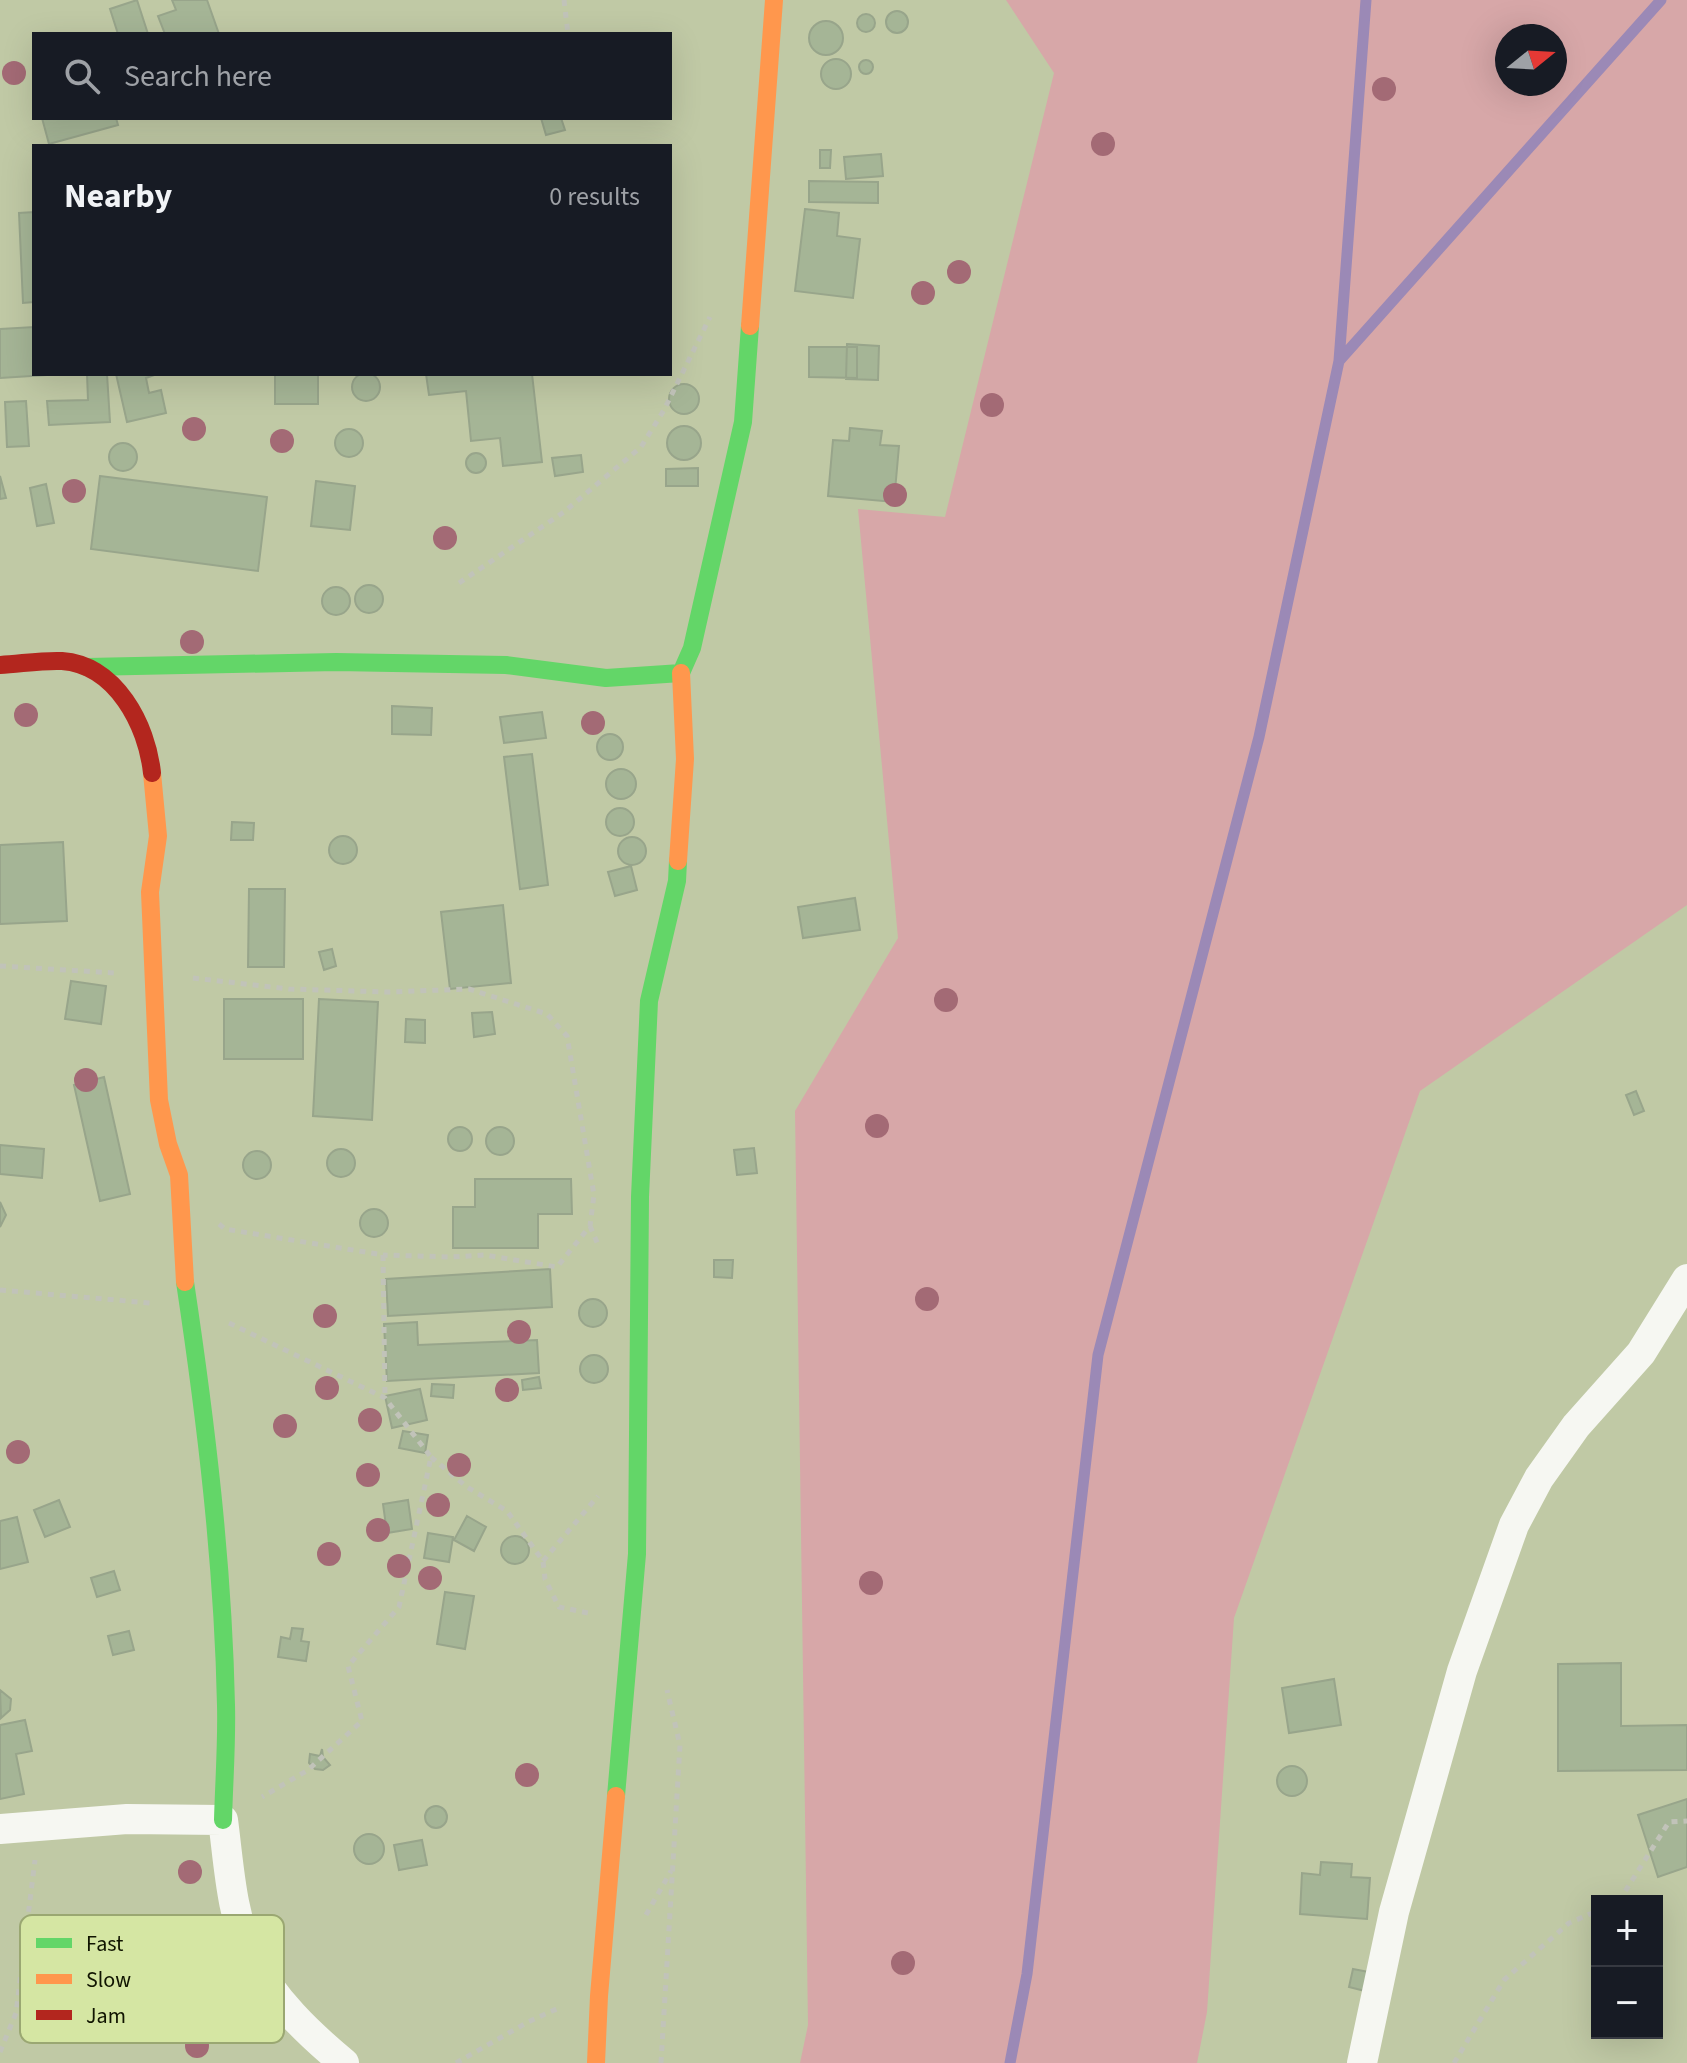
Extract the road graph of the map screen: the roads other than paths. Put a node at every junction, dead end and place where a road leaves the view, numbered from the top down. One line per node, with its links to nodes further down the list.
1 (774, 0): 4 (street)
2 (0, 665): 3 (street)
3 (87, 667): 4 (street); 6 (street)
4 (681, 673): 11 (street)
5 (1687, 1279): 12 (street)
6 (223, 1820): 7 (street); 8 (street)
7 (0, 1829)
8 (237, 1915)
9 (284, 2004): 10 (street)
10 (344, 2063)
11 (596, 2063)
12 (1362, 2063)

